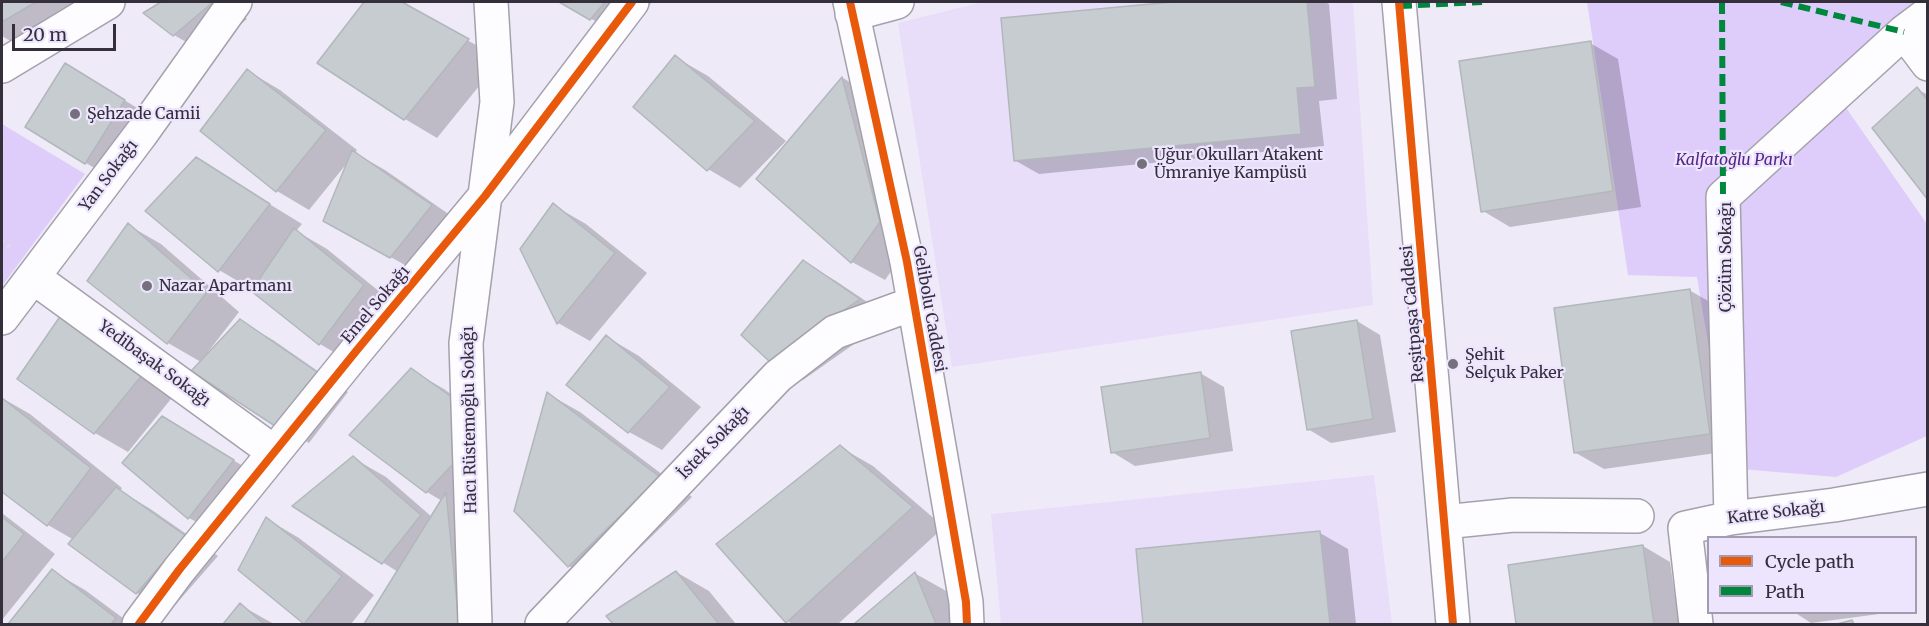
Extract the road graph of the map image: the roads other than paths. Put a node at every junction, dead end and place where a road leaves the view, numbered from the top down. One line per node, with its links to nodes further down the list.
1 (108, 2): 10 (street)
2 (235, 2): 12 (street, Yan Sokağı)
3 (491, 2): 11 (street, Hacı Rüstemoğlu Sokağı)
4 (632, 2): 11 (street, Emel Sokağı)
5 (897, 2): 7 (street)
6 (1400, 2): 19 (street, Reşitpaşa Caddesi)
7 (851, 8): 13 (street, Gelibolu Caddesi)
8 (1916, 23): 9 (street); 18 (street, Çözüm Sokağı)
9 (1928, 64)
10 (2, 66)
11 (485, 196): 15 (street, Emel Sokağı); 21 (street, Hacı Rüstemoğlu Sokağı)
12 (33, 277): 14 (street, Yan Sokağı); 15 (street, Yedibaşak Sokağı)
13 (915, 303): 22 (street, İstek Sokağı); 23 (street, Gelibolu Caddesi)
14 (2, 318)
15 (274, 452): 20 (street, Emel Sokağı)
16 (1927, 489): 18 (street, Katre Sokağı)
17 (1637, 516): 19 (street)
18 (1731, 518): 25 (street, Katre Sokağı)
19 (1444, 522): 24 (street, Reşitpaşa Caddesi)
20 (138, 624)
21 (475, 624)
22 (542, 624)
23 (967, 624)
24 (1453, 624)
25 (1696, 624)

